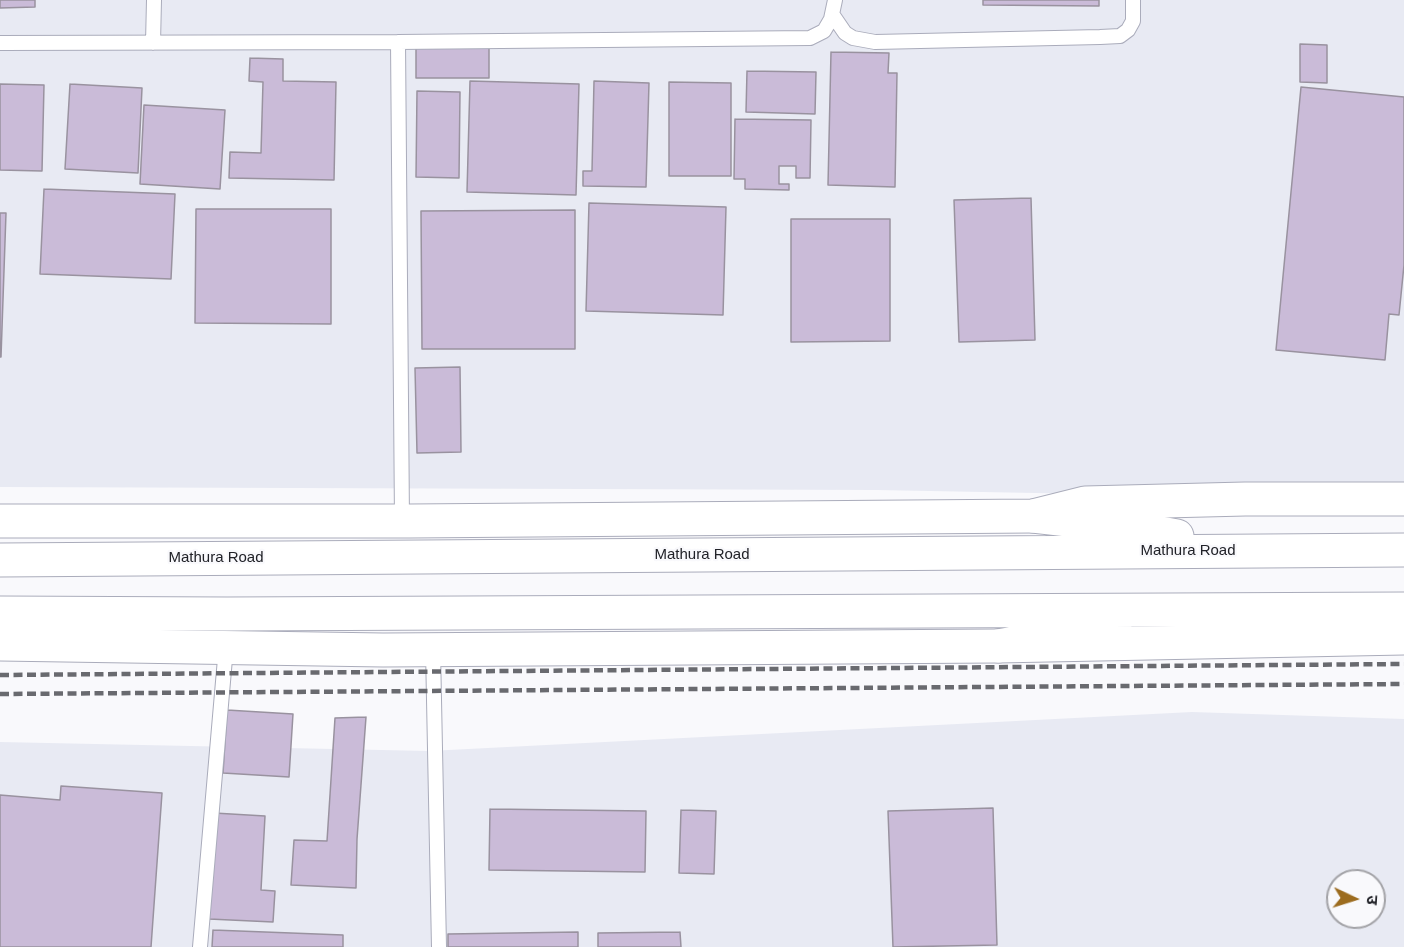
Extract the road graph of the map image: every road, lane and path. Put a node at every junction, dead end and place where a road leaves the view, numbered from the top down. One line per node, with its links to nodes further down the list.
1 (154, 0): 7 (lane)
2 (835, 0): 4 (lane)
3 (1133, 0): 4 (lane)
4 (832, 14): 5 (lane)
5 (398, 42): 7 (lane); 13 (lane)
6 (0, 43): 7 (lane)
7 (153, 43)
8 (1404, 499): 10 (main road)
9 (0, 503): 12 (main road)
10 (1033, 516): 13 (main road); 15 (main road)
11 (0, 521): 12 (main road)
12 (192, 521): 13 (main road)
13 (402, 521)
14 (1404, 550): 15 (main road, Mathura Road)
15 (1256, 551): 16 (main road, Mathura Road)
16 (0, 560)
17 (1404, 609): 18 (main road)
18 (1197, 610): 19 (main road); 22 (main road)
19 (0, 613)
20 (1404, 638): 22 (main road)
21 (5, 645): 23 (main road)
22 (998, 646): 24 (main road)
23 (226, 647): 24 (main road); 25 (lane)
24 (433, 650): 26 (lane)
25 (200, 947)
26 (439, 947)

